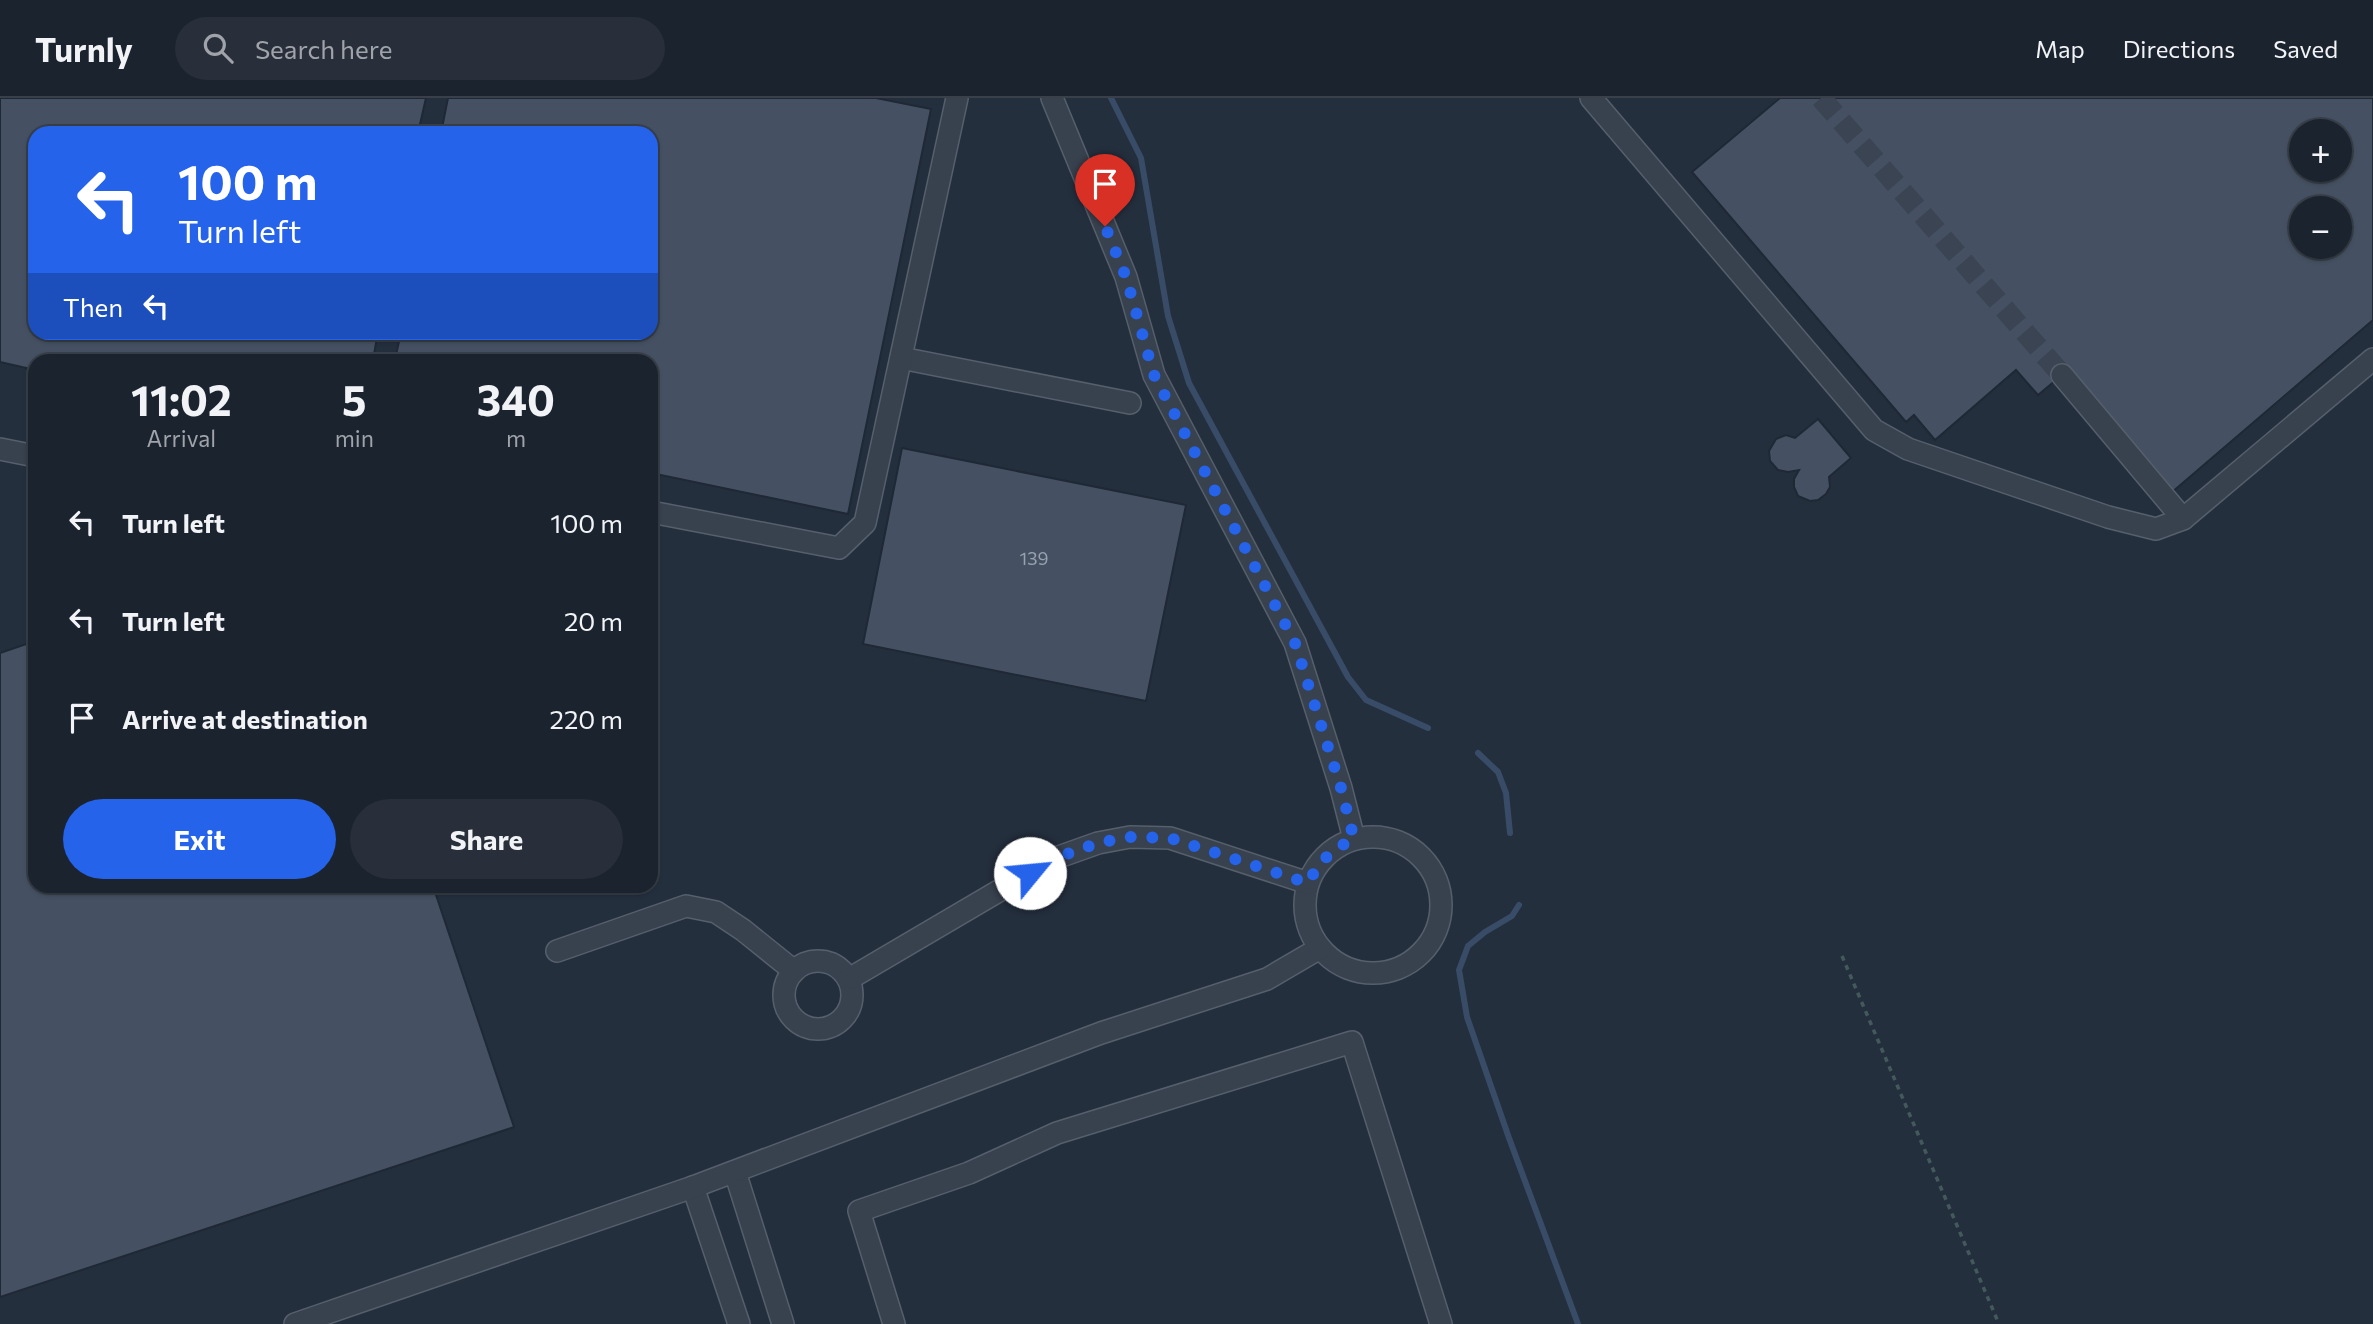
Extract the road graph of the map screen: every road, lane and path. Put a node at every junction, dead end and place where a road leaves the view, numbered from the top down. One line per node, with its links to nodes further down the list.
1 (957, 98): 4 (street)
2 (1052, 98): 12 (street)
3 (1591, 98): 11 (street)
4 (901, 358): 7 (street); 10 (street)
5 (2373, 359): 11 (street)
6 (2062, 375): 11 (street)
7 (1130, 403)
8 (0, 449): 9 (street)
9 (28, 455)
10 (658, 513)
11 (2183, 519)
12 (1354, 839): 13 (street); 14 (street)
13 (1308, 883): 14 (street); 18 (street)
14 (1320, 948): 19 (street)
15 (557, 951): 17 (street)
16 (1842, 956): 26 (path)
17 (794, 971): 18 (street); 18 (street)
18 (849, 979)
19 (735, 1172): 20 (street); 23 (street)
20 (693, 1188): 21 (street); 22 (street)
21 (295, 1324)
22 (739, 1324)
23 (783, 1324)
24 (894, 1324): 25 (street)
25 (1441, 1324)
26 (1999, 1324)

